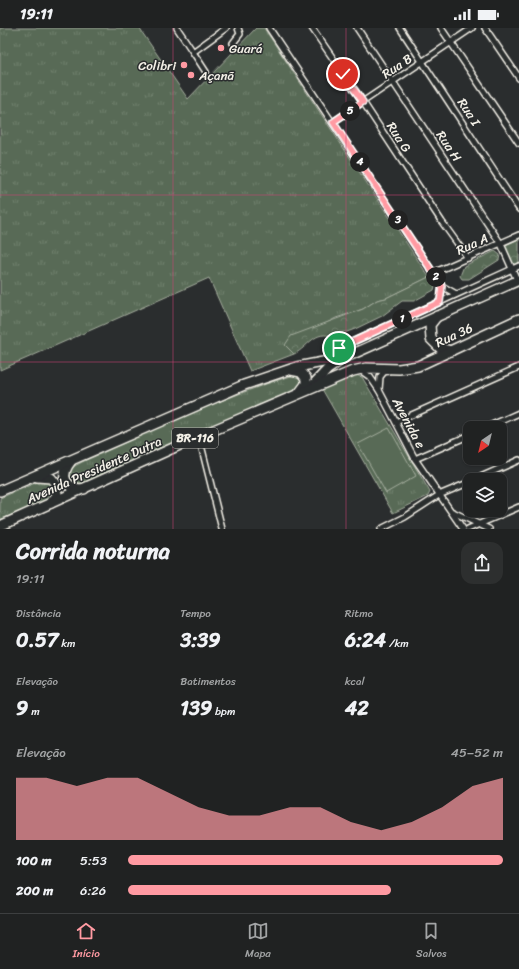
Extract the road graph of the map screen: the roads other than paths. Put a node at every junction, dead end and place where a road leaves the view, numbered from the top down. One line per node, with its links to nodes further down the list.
1 (176, 28): 13 (street)
2 (226, 28): 13 (street)
3 (238, 28): 12 (street)
4 (269, 28): 19 (street)
5 (312, 28): 18 (street, Rua G)
6 (357, 28): 17 (street, Rua H)
7 (400, 28): 14 (street, Rua I)
8 (441, 28): 11 (street)
9 (472, 28): 11 (street, Rua B)
10 (485, 28): 16 (street)
11 (451, 42): 14 (street, Rua B); 20 (street)
12 (233, 43)
13 (193, 52): 15 (street)
14 (423, 62): 17 (street, Rua B); 21 (street, Rua I)
15 (206, 72)
16 (519, 78)
17 (393, 82): 18 (street, Rua B); 23 (street, Rua H)
18 (363, 102): 19 (street, Rua B); 24 (street, Rua G)
19 (333, 122): 27 (street)
20 (519, 143)
21 (519, 209)
22 (519, 235): 23 (street, Rua A)
23 (501, 244): 24 (street, Rua A); 26 (street, Rua H)
24 (468, 258): 27 (street, Rua A)
25 (519, 266): 26 (street)
26 (512, 269): 28 (street, Rua H); 30 (street)
27 (433, 273): 29 (street)
28 (518, 280): 32 (highway, Avenida Presidente Dutra / BR-116)
29 (442, 286): 30 (street); 31 (street)
30 (456, 294): 31 (street)
31 (440, 302): 34 (street)
32 (438, 315): 35 (highway); 36 (highway, Avenida Presidente Dutra / BR-116)
33 (519, 319): 35 (highway, Rua 36)
34 (339, 348)
35 (451, 351): 38 (highway, Rua 36)
36 (344, 358): 39 (highway, Avenida Presidente Dutra / BR-116); 42 (highway, Avenida Presidente Dutra / BR-116)
37 (519, 367): 46 (street)
38 (399, 369): 40 (highway, Rua 36); 41 (street, Avenida e)
39 (287, 370): 43 (highway); 49 (highway, Avenida Presidente Dutra / BR-116)
40 (359, 370): 41 (street); 42 (highway)
41 (379, 390): 46 (street, Avenida e)
42 (307, 391): 43 (highway, Avenida Presidente Dutra / BR-116)
43 (298, 395): 47 (highway, Avenida Presidente Dutra / BR-116)
44 (519, 413): 45 (street)
45 (501, 421)
46 (396, 422): 50 (street, Avenida e)
47 (199, 437): 55 (highway, Avenida Presidente Dutra / BR-116); 63 (street)
48 (463, 438): 50 (street)
49 (72, 460): 53 (highway, Avenida Presidente Dutra / BR-116); 55 (highway)
50 (415, 460): 57 (street, Avenida e)
51 (519, 460): 52 (street)
52 (490, 473)
53 (32, 478): 56 (highway, Avenida Presidente Dutra / BR-116); 58 (highway)
54 (463, 485): 57 (street)
55 (86, 489): 58 (highway, Avenida Presidente Dutra / BR-116)
56 (0, 491)
57 (439, 495): 60 (street); 64 (street)
58 (46, 506): 62 (highway, Avenida Presidente Dutra / BR-116)
59 (519, 507): 61 (street)
60 (452, 511): 61 (street); 65 (street)
61 (479, 524): 66 (street); 67 (street)
62 (0, 526)
63 (222, 529)
64 (381, 529)
65 (462, 529)
66 (468, 529)
67 (489, 529)

